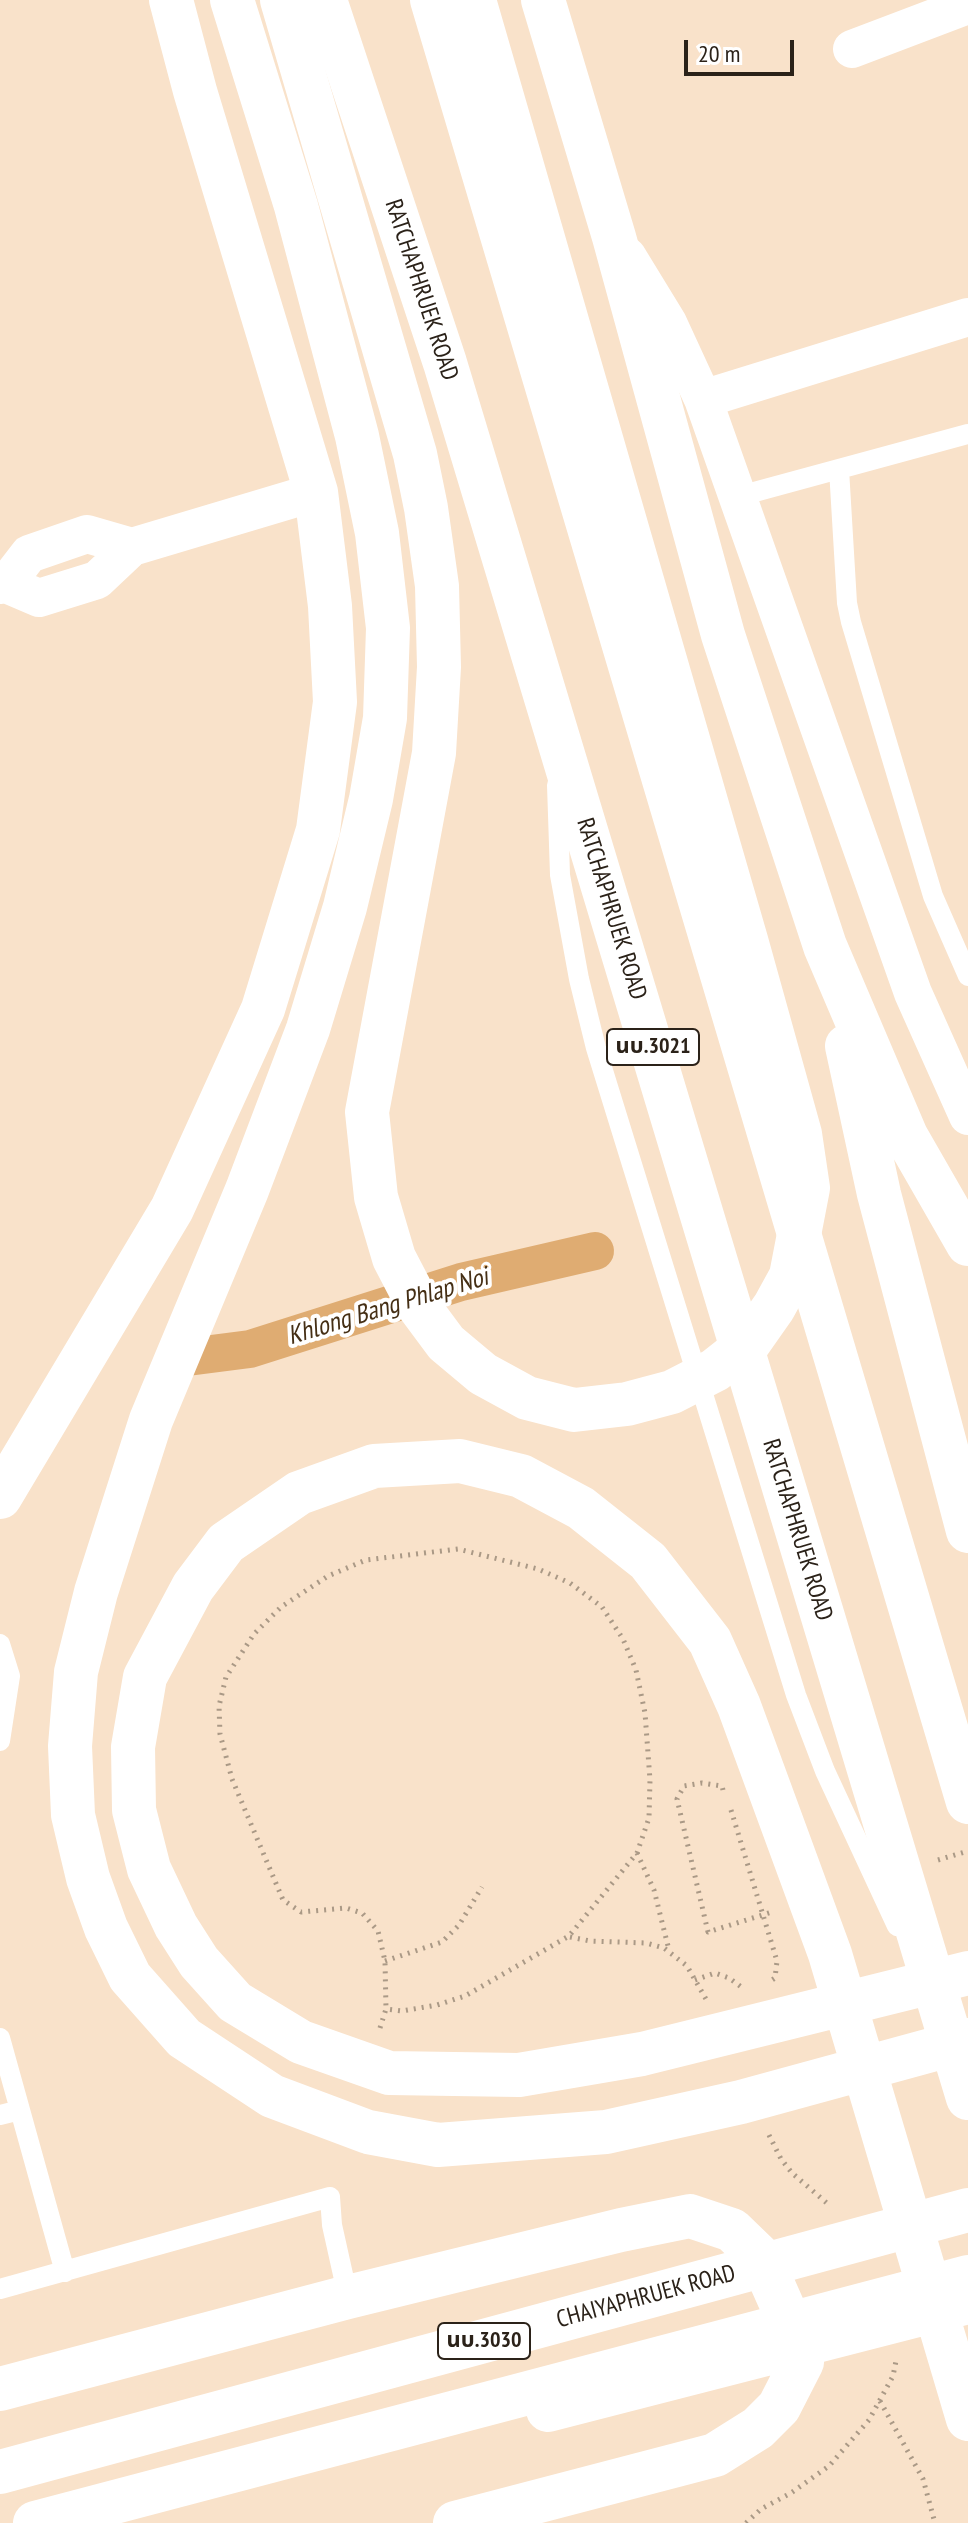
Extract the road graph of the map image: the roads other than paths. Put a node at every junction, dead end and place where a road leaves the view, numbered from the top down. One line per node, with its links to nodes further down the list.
1 (171, 0): 15 (main road)
2 (232, 0): 28 (main road)
3 (282, 0): 6 (main road)
4 (325, 0): 28 (main road, RATCHAPHRUEK ROAD / นบ.3021)
5 (432, 0): 26 (main road)
6 (474, 0)
7 (543, 0): 10 (main road)
8 (968, 5): 9 (street)
9 (852, 49)
10 (614, 237): 12 (street); 18 (main road)
11 (968, 317): 12 (street)
12 (703, 399): 16 (street)
13 (968, 434): 14 (lane)
14 (839, 469): 16 (lane); 19 (lane)
15 (316, 492): 17 (street); 22 (main road)
16 (736, 497): 20 (street)
17 (3, 585)
18 (825, 946): 21 (main road); 23 (main road)
19 (968, 976)
20 (968, 1116)
21 (968, 1244)
22 (0, 1497)
23 (968, 1531)
24 (0, 1644): 25 (lane)
25 (0, 1741)
26 (968, 1802)
27 (968, 1973): 40 (main road)
28 (957, 2033): 30 (main road, RATCHAPHRUEK ROAD / นบ.3021)
29 (0, 2038): 31 (lane)
30 (968, 2098)
31 (10, 2112): 34 (lane)
32 (968, 2210): 41 (main road, CHAIYAPHRUEK ROAD / นบ.3030)
33 (968, 2225): 42 (main road)
34 (65, 2272): 36 (lane); 37 (lane)
35 (968, 2277): 43 (main road, นบ.3030)
36 (0, 2289)
37 (348, 2297): 39 (main road); 45 (main road)
38 (968, 2302): 44 (main road)
39 (0, 2389)
40 (968, 2419)
41 (0, 2472)
42 (0, 2483)
43 (35, 2523)
44 (108, 2523)
45 (455, 2523)

